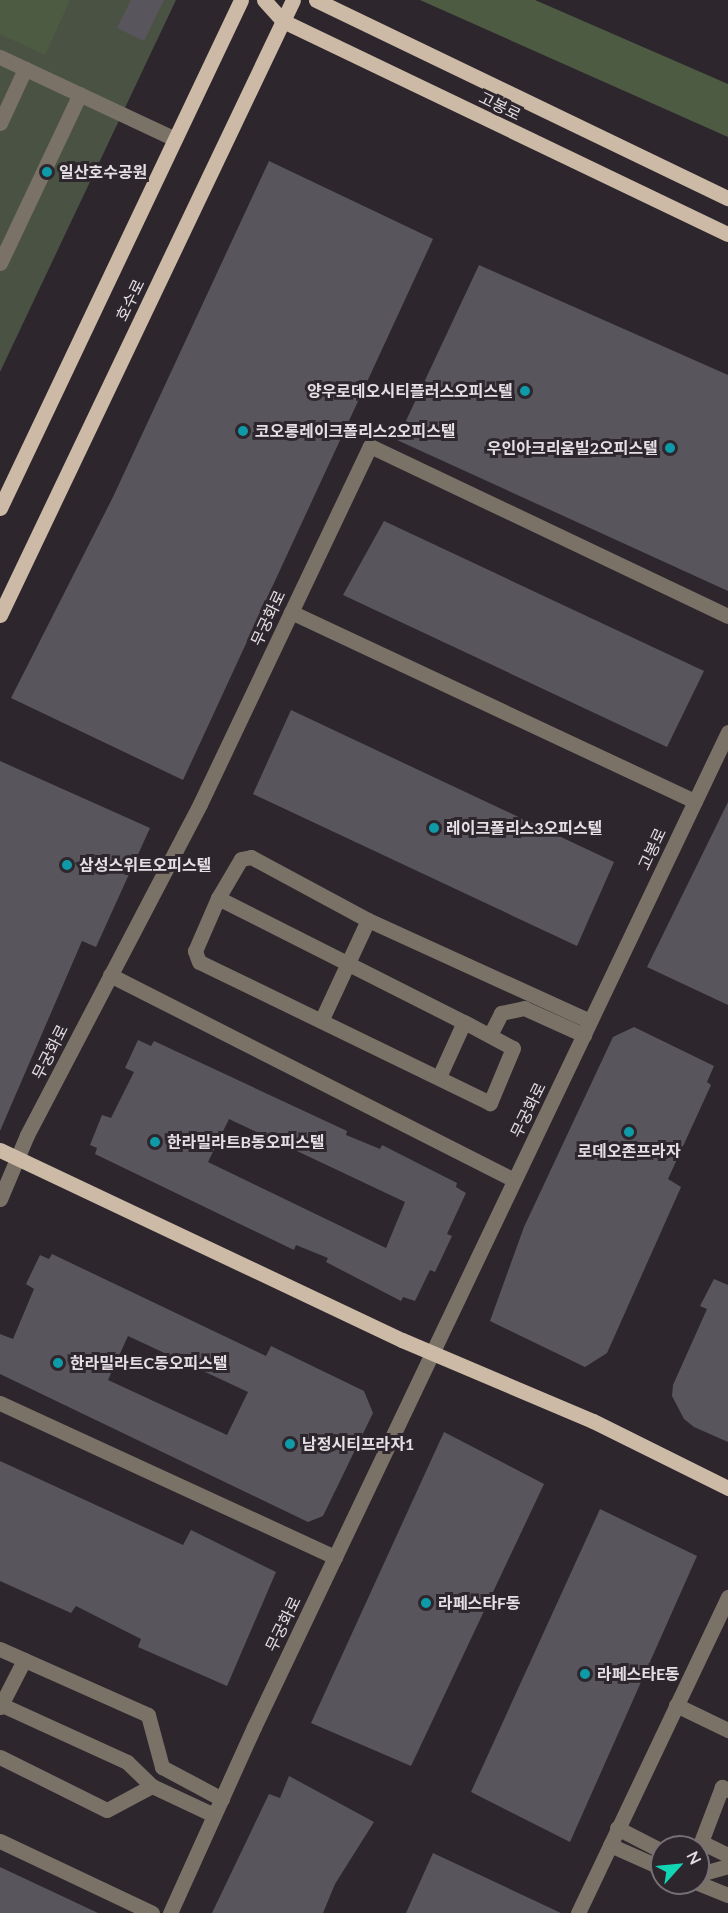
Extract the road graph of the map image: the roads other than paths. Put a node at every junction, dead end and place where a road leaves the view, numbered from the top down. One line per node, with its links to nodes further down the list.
1 (241, 0): 10 (main road, 호수로)
2 (264, 0): 5 (main road, 고봉로)
3 (292, 0): 5 (main road, 호수로)
4 (316, 0): 11 (main road, 고봉로)
5 (283, 21): 12 (main road, 고봉로); 16 (main road, 호수로)
6 (0, 57): 7 (street)
7 (26, 69): 8 (street); 9 (street)
8 (80, 94): 10 (street); 13 (street)
9 (0, 123)
10 (175, 139): 14 (main road, 호수로)
11 (728, 198)
12 (728, 234)
13 (0, 263)
14 (0, 508)
15 (291, 612): 17 (street, 무궁화로); 19 (street); 23 (street, 무궁화로)
16 (0, 615)
17 (728, 616)
18 (728, 732): 19 (street, 고봉로)
19 (695, 801): 24 (street, 고봉로)
20 (218, 898): 21 (street); 22 (street); 25 (street)
21 (368, 920): 22 (street); 27 (street)
22 (347, 964): 25 (street); 26 (street)
23 (110, 975): 31 (street, 무궁화로); 32 (street)
24 (609, 982): 27 (street, 무궁화로)
25 (322, 1019): 29 (street)
26 (464, 1022): 28 (street); 29 (street)
27 (587, 1028): 28 (street); 32 (street, 무궁화로)
28 (490, 1035): 29 (street)
29 (439, 1077)
30 (0, 1150): 31 (main road)
31 (17, 1158): 33 (street, 무궁화로); 34 (main road)
32 (514, 1180): 34 (street, 무궁화로)
33 (0, 1199)
34 (432, 1352): 36 (main road); 37 (street, 무궁화로)
35 (0, 1403): 37 (street)
36 (728, 1488)
37 (335, 1557): 47 (street, 무궁화로)
38 (728, 1597): 42 (street)
39 (0, 1649): 40 (street)
40 (24, 1660): 41 (street); 47 (street)
41 (0, 1705): 45 (street)
42 (676, 1705): 43 (street); 49 (street)
43 (728, 1730)
44 (0, 1757): 45 (street)
45 (152, 1786): 48 (street)
46 (728, 1790): 53 (street)
47 (222, 1799): 48 (street, 무궁화로)
48 (214, 1815): 60 (street, 무궁화로)
49 (617, 1828): 51 (street); 52 (street)
50 (0, 1841): 59 (street)
51 (610, 1845): 54 (street); 61 (street)
52 (650, 1845)
53 (728, 1855)
54 (650, 1863)
55 (728, 1866): 56 (street)
56 (710, 1871)
57 (710, 1888): 58 (street)
58 (728, 1896)
59 (152, 1913)
60 (170, 1913)
61 (578, 1913)

